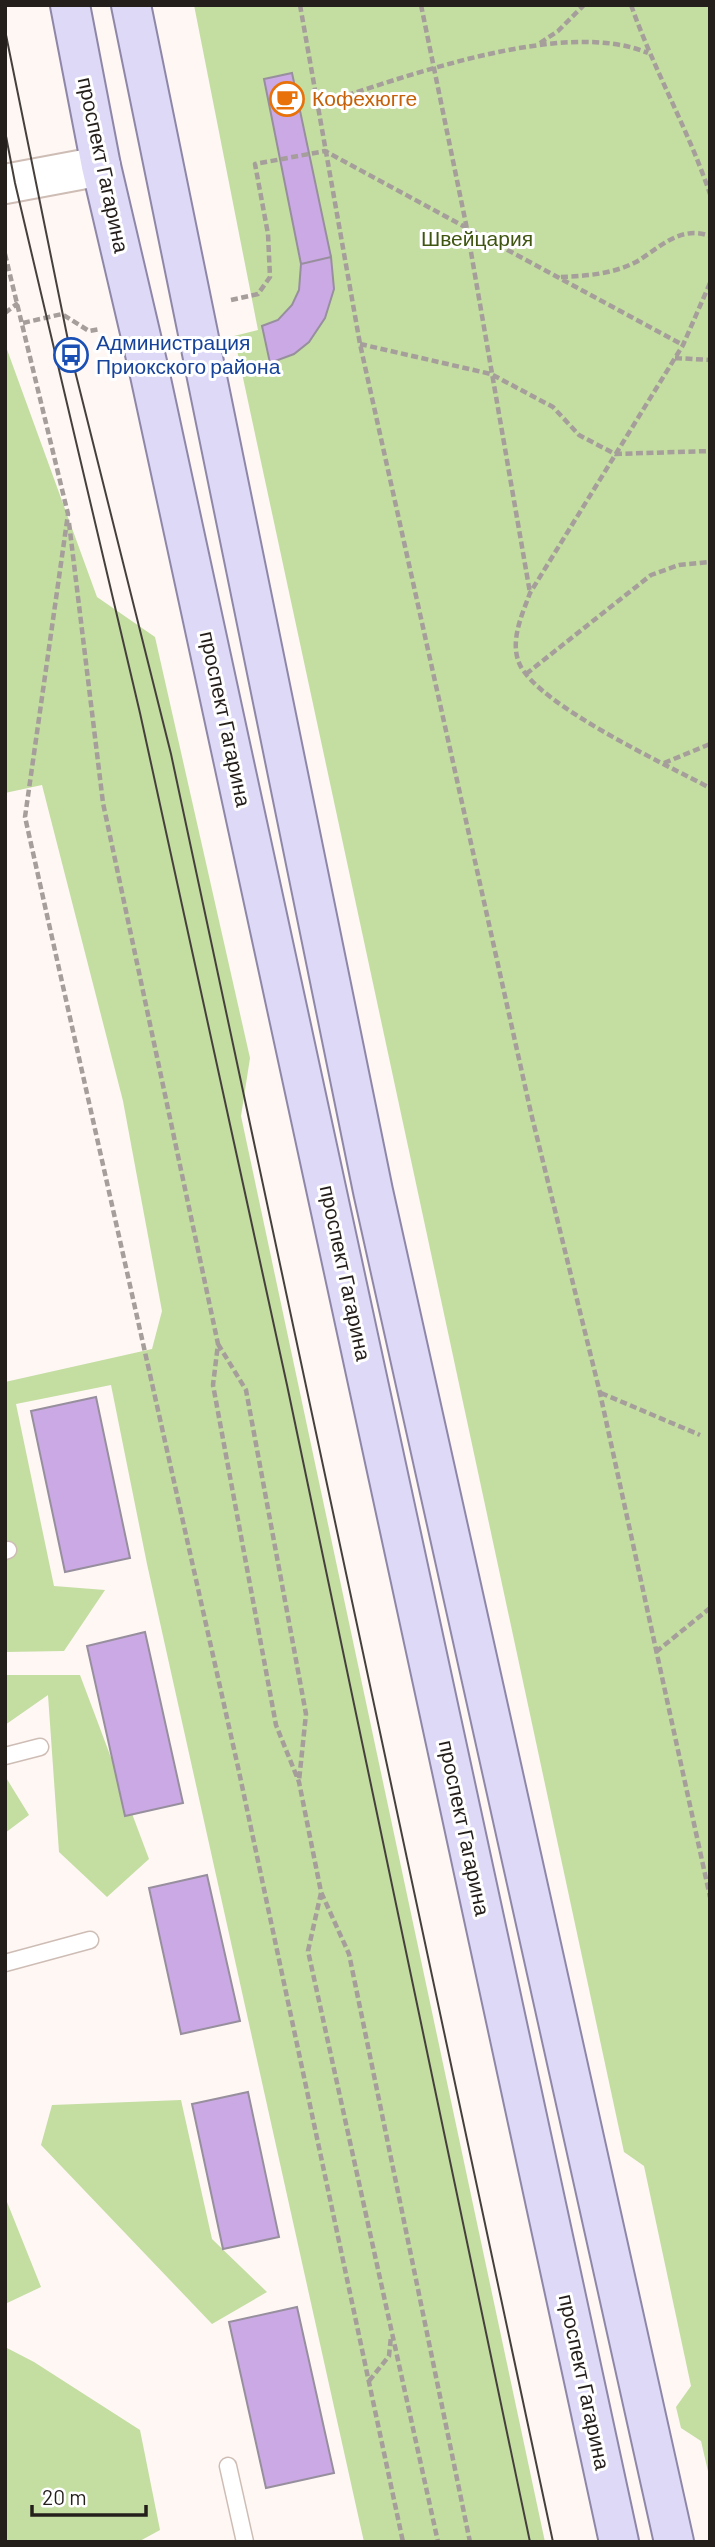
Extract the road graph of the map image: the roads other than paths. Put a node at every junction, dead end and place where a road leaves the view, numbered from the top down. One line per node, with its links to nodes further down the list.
1 (70, 5): 4 (main road, проспект Гагарина)
2 (131, 5): 3 (main road)
3 (161, 153): 4 (main road); 13 (main road)
4 (101, 166): 5 (street); 12 (main road, проспект Гагарина)
5 (5, 184)
6 (40, 1747): 7 (lane)
7 (5, 1756)
8 (90, 1940): 9 (lane)
9 (5, 1963)
10 (228, 2466): 11 (lane)
11 (245, 2542)
12 (619, 2542)
13 (674, 2542)

